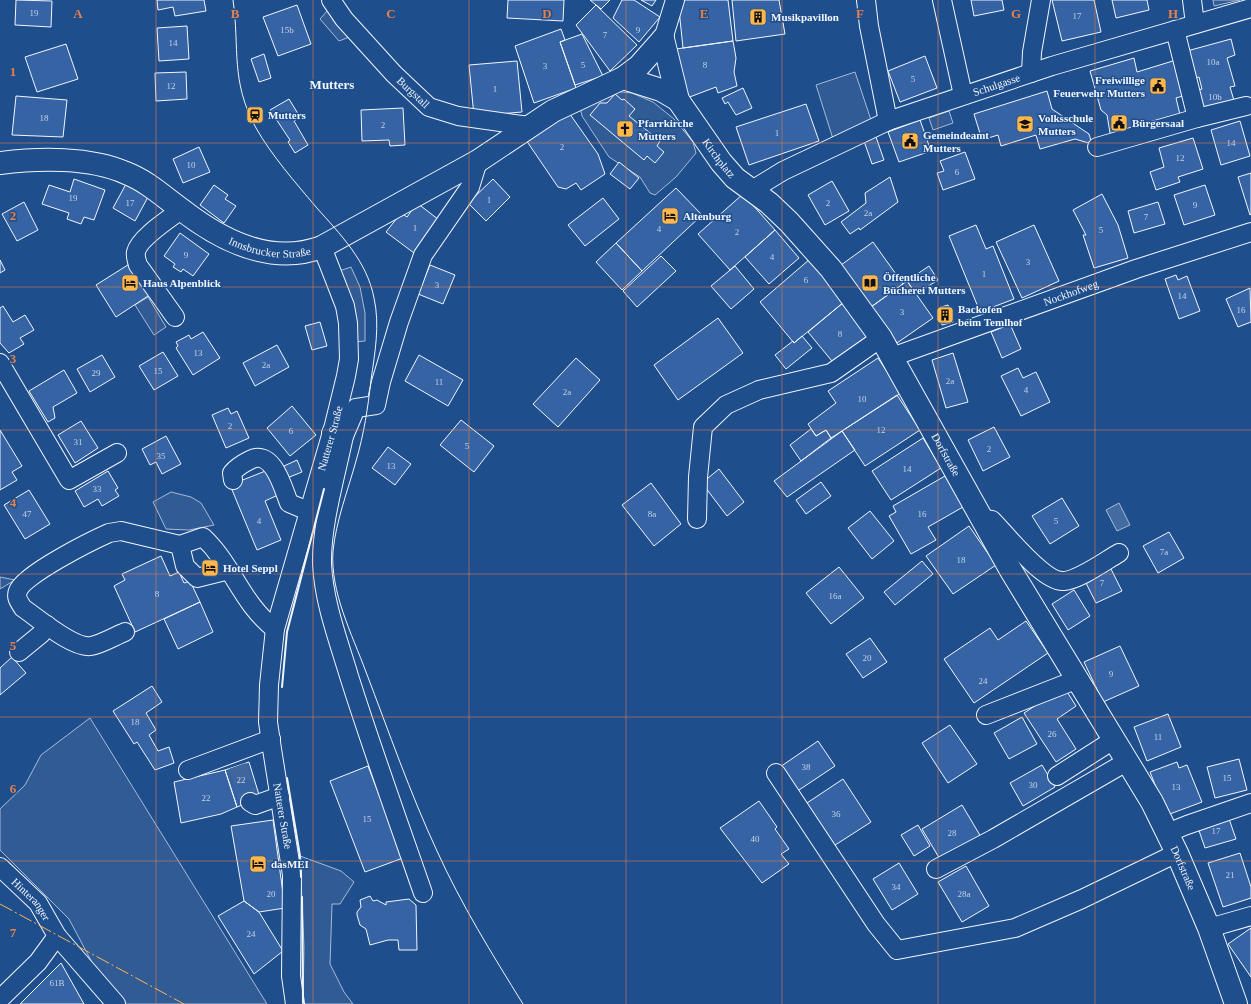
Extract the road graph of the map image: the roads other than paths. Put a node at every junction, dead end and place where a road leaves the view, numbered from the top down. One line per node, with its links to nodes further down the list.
1 (332, 0): 18 (street, Burgstall)
2 (675, 0): 10 (street)
3 (866, 0): 17 (street)
4 (942, 0): 13 (street)
5 (1040, 0): 11 (street)
6 (1192, 0): 8 (street)
7 (1251, 8): 8 (street, Schulgasse)
8 (1195, 24): 9 (street, Schulgasse)
9 (1175, 30): 11 (street, Schulgasse); 16 (street)
10 (663, 39): 12 (main road); 14 (main road, Kirchplatz)
11 (1031, 73): 13 (street, Schulgasse)
12 (623, 78): 14 (main road, Kirchplatz); 18 (main road)
13 (963, 95): 17 (street, Schulgasse)
14 (678, 100): 22 (main road, Kirchplatz)
15 (1246, 106): 16 (street)
16 (1196, 118): 19 (street)
17 (888, 121): 22 (street, Schulgasse)
18 (529, 126): 20 (main road, Innsbrucker Straße)
19 (1097, 147)
20 (478, 161): 25 (main road, Innsbrucker Straße); 30 (street)
21 (0, 163): 23 (main road, Innsbrucker Straße)
22 (752, 190): 27 (main road, Dorfstraße)
23 (180, 210): 25 (main road, Innsbrucker Straße); 26 (street)
24 (1251, 232): 28 (street, Nockhofweg)
25 (322, 248): 30 (street, Natterer Straße)
26 (175, 317)
27 (881, 338): 28 (main road, Dorfstraße); 34 (street)
28 (892, 357): 35 (main road, Dorfstraße)
29 (0, 363): 31 (street)
30 (338, 434): 33 (street, Natterer Straße); 59 (street)
31 (117, 453)
32 (233, 480): 33 (street)
33 (308, 511): 40 (street, Natterer Straße)
34 (696, 519)
35 (982, 519): 37 (street); 43 (main road, Dorfstraße)
36 (180, 545): 38 (street); 38 (street); 39 (street)
37 (1119, 553)
38 (229, 570): 40 (street)
39 (37, 622): 41 (street); 42 (street)
40 (275, 629): 46 (street, Natterer Straße)
41 (125, 632)
42 (18, 652)
43 (1078, 679): 44 (street); 45 (main road, Dorfstraße)
44 (986, 715)
45 (1114, 739): 47 (main road, Dorfstraße); 51 (street)
46 (271, 744): 48 (street); 49 (street); 52 (street, Natterer Straße)
47 (1128, 761): 55 (main road, Dorfstraße); 58 (street)
48 (237, 766)
49 (188, 770)
50 (776, 773): 56 (street)
51 (1057, 776)
52 (280, 796): 53 (street); 65 (street, Natterer Straße)
53 (250, 802)
54 (1251, 803): 55 (street)
55 (1167, 833): 56 (main road, Dorfstraße)
56 (1177, 853): 61 (main road, Dorfstraße)
57 (0, 867): 62 (street, Hinteranger)
58 (936, 869)
59 (424, 893)
60 (1251, 916): 61 (street)
61 (1209, 928): 66 (main road, Dorfstraße)
62 (57, 936): 63 (street); 64 (street, Hinteranger)
63 (0, 999)
64 (116, 1004)
65 (295, 1004)
66 (1236, 1004)

